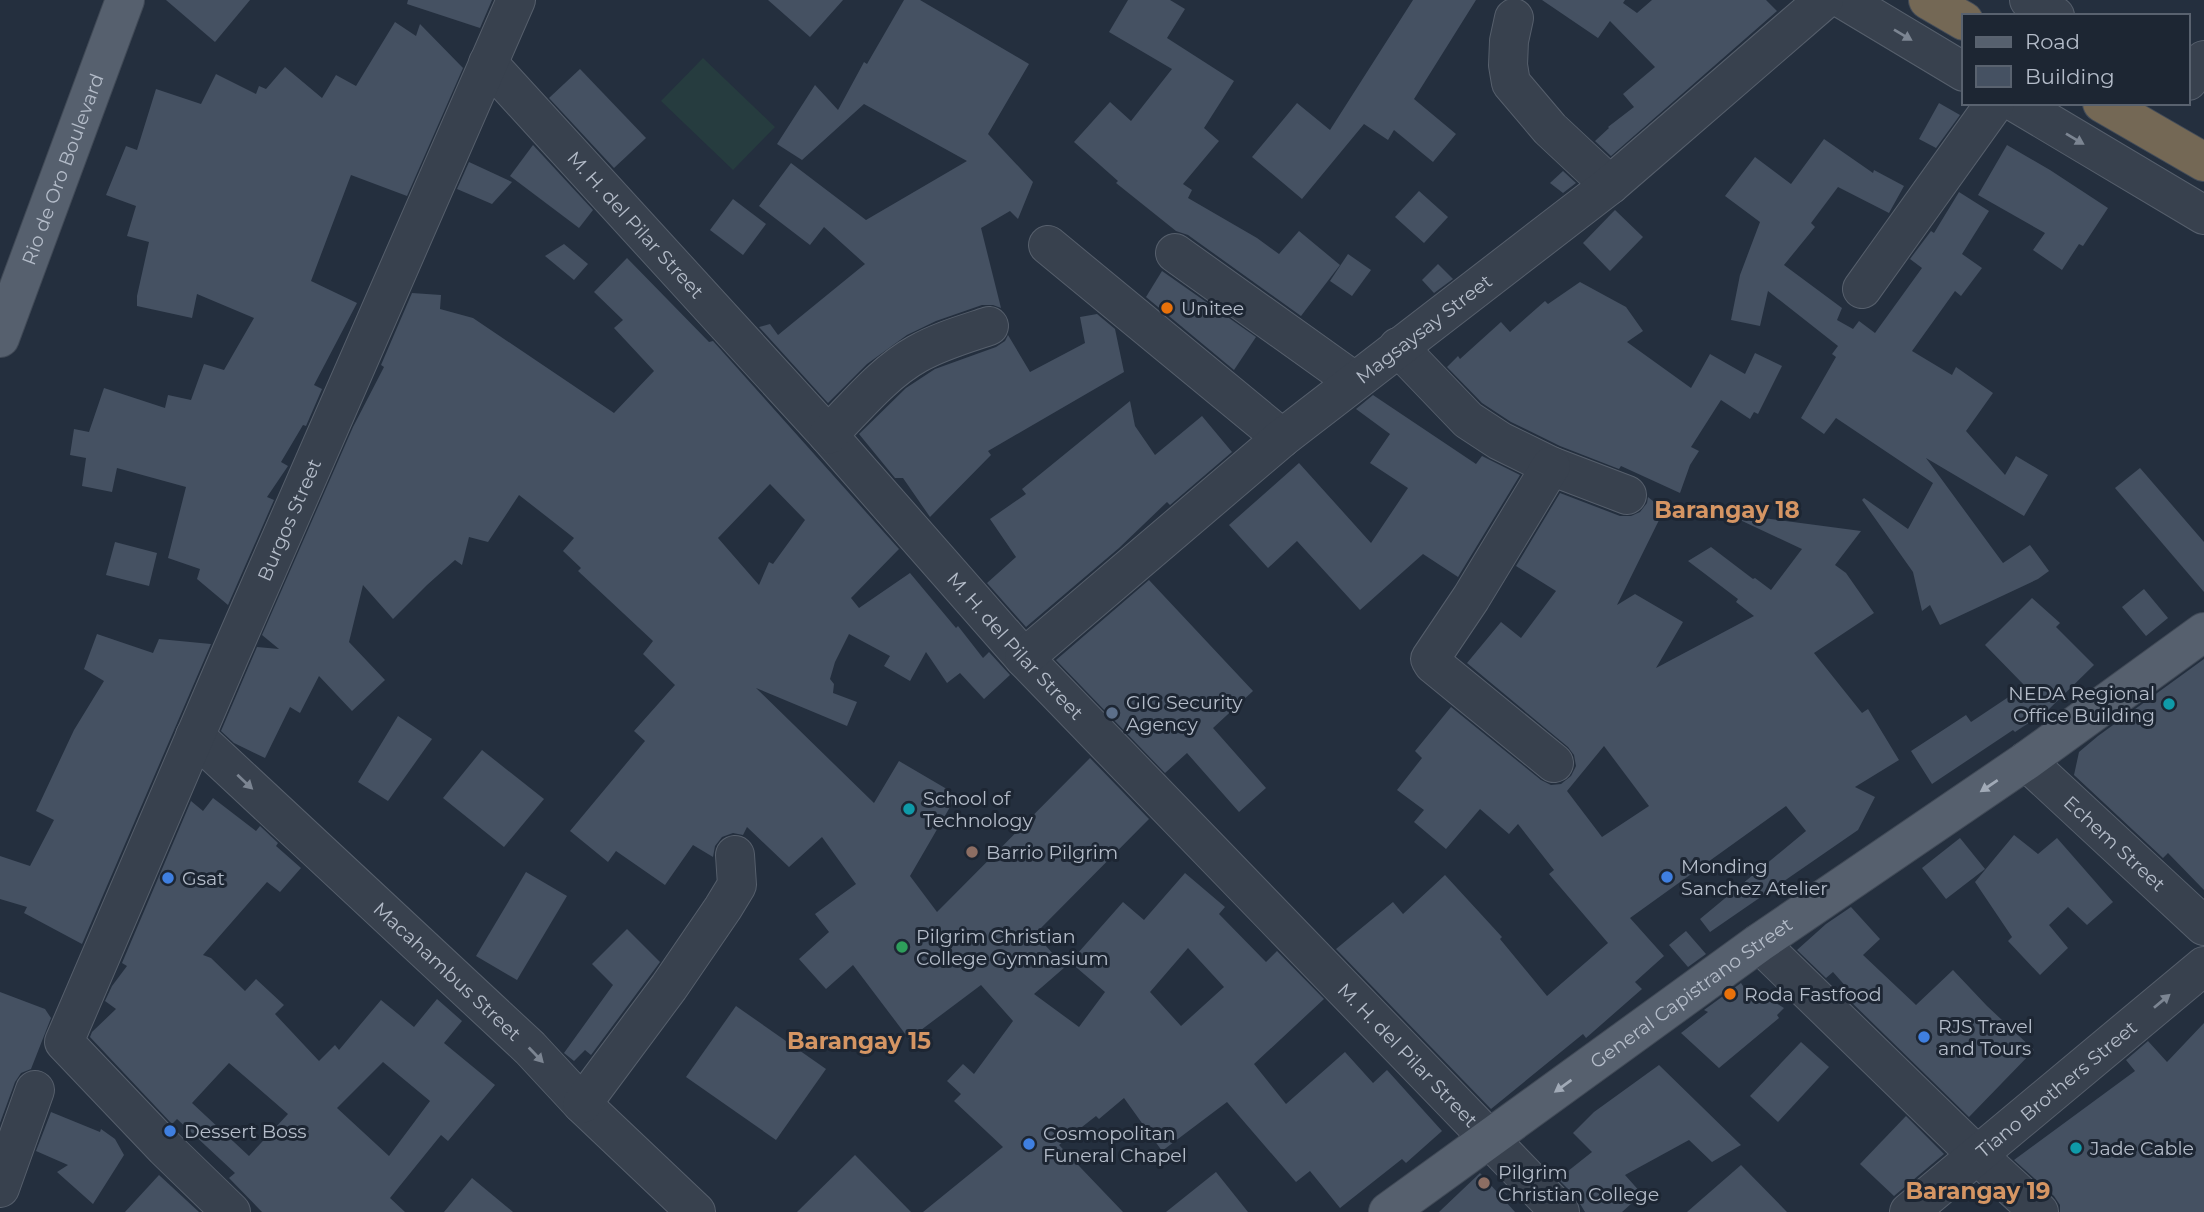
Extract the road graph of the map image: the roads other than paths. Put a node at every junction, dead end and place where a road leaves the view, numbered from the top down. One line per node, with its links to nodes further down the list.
1 (125, 0): 24 (main road, Rio de Oro Boulevard)
2 (516, 0): 11 (street, Burgos Street)
3 (1824, 0): 18 (street, Magsaysay Street)
4 (1844, 0): 12 (street, one-way to 12)
5 (1928, 0): 9 (highway)
6 (2029, 0): 7 (street)
7 (2052, 14)
8 (1514, 18): 18 (street)
9 (1962, 20)
10 (2204, 60): 13 (street)
11 (488, 62): 27 (street, M. H. del Pilar Street); 33 (street, Burgos Street)
12 (1962, 71)
13 (2190, 78)
14 (1994, 105): 22 (street)
15 (2019, 105): 19 (street, one-way to 19)
16 (2105, 105): 17 (highway)
17 (2204, 162)
18 (1609, 185): 25 (street, Magsaysay Street)
19 (2204, 215)
20 (1048, 245): 28 (street)
21 (1175, 253): 26 (street)
22 (1862, 289)
23 (989, 326): 27 (street)
24 (0, 338)
25 (1398, 347): 26 (street, Magsaysay Street); 29 (street)
26 (1354, 382): 28 (street, Magsaysay Street)
27 (828, 435): 32 (street, M. H. del Pilar Street)
28 (1282, 438): 32 (street, Magsaysay Street)
29 (1551, 466): 30 (street); 35 (street)
30 (1627, 495)
31 (2204, 632): 34 (main road, General Capistrano Street)
32 (1024, 658): 42 (street, M. H. del Pilar Street)
33 (195, 736): 41 (street, Macahambus Street, one-way to 41); 45 (street, Burgos Street)
34 (2026, 761): 37 (street, Echem Street); 38 (main road, General Capistrano Street, one-way to 38)
35 (1554, 763)
36 (735, 855): 41 (street)
37 (2204, 926)
38 (1759, 943): 42 (main road, General Capistrano Street, one-way to 42); 43 (street)
39 (2204, 965): 43 (street, Tiano Brothers Street, one-way to 39)
40 (35, 1090): 44 (street)
41 (582, 1104): 46 (street, Macahambus Street)
42 (1489, 1140): 47 (main road, General Capistrano Street); 48 (street, M. H. del Pilar Street)
43 (1978, 1156): 49 (street, Tiano Brothers Street); 50 (street)
44 (0, 1188)
45 (230, 1212)
46 (696, 1212)
47 (1388, 1212)
48 (1560, 1212)
49 (1909, 1212)
50 (2039, 1212)

